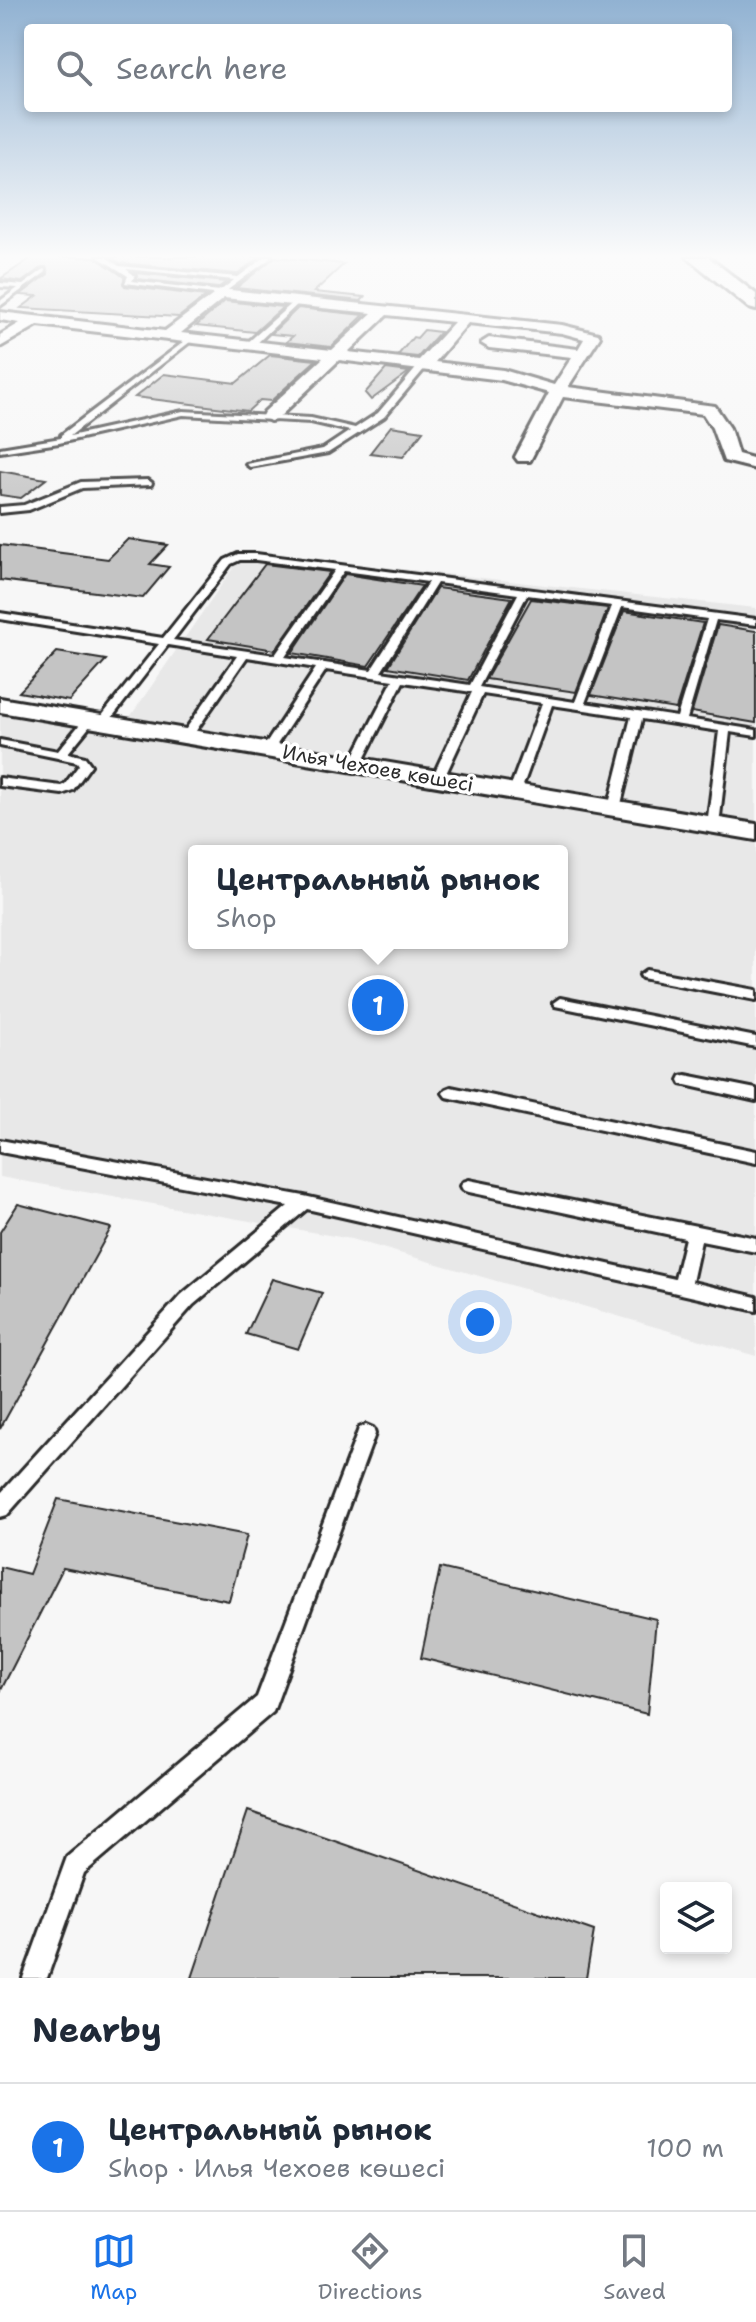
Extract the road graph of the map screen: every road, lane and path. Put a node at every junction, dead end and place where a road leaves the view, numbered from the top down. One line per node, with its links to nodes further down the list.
1 (177, 349): 13 (lane)
2 (283, 349): 8 (street)
3 (341, 349): 8 (street)
4 (438, 349): 9 (street)
5 (542, 349): 7 (street)
6 (585, 349): 7 (street)
7 (582, 354): 10 (street)
8 (334, 356): 9 (street); 11 (street)
9 (422, 367): 10 (street); 12 (lane)
10 (558, 391): 15 (street); 17 (street)
11 (270, 416): 12 (lane); 13 (lane)
12 (358, 431): 16 (lane)
13 (59, 441): 14 (lane)
14 (0, 450)
15 (524, 457)
16 (250, 464)
17 (756, 464)
18 (148, 483): 19 (lane)
19 (0, 510)
20 (341, 568): 21 (lane); 27 (lane); 29 (lane)
21 (434, 580): 22 (lane); 31 (lane)
22 (524, 592): 23 (lane); 33 (lane)
23 (618, 604): 25 (lane); 36 (lane)
24 (0, 616): 27 (lane)
25 (712, 617): 26 (lane); 39 (lane)
26 (756, 622)
27 (166, 642): 28 (lane); 38 (lane)
28 (244, 654): 29 (lane); 42 (lane)
29 (278, 659): 30 (lane)
30 (323, 666): 31 (lane); 44 (lane)
31 (374, 674): 32 (lane)
32 (399, 678): 33 (lane); 46 (lane)
33 (476, 690): 34 (lane); 47 (lane)
34 (548, 701): 36 (lane); 49 (lane)
35 (0, 705): 38 (street, Илья Чехоев көшесі)
36 (579, 706): 37 (lane)
37 (637, 715): 39 (lane); 50 (lane)
38 (96, 721): 42 (street, Илья Чехоев көшесі); 45 (lane)
39 (681, 722): 40 (lane)
40 (725, 728): 41 (lane); 51 (lane)
41 (756, 733)
42 (187, 736): 44 (street, Илья Чехоев көшесі)
43 (0, 743): 45 (lane)
44 (268, 750): 46 (street, Илья Чехоев көшесі)
45 (62, 753): 48 (lane)
46 (355, 765): 47 (street, Илья Чехоев көшесі)
47 (438, 778): 49 (street, Илья Чехоев көшесі)
48 (0, 782)
49 (515, 791): 50 (street, Илья Чехоев көшесі)
50 (614, 808): 51 (street, Илья Чехоев көшесі)
51 (713, 825): 52 (street, Илья Чехоев көшесі)
52 (756, 832)
53 (647, 975): 54 (lane)
54 (756, 995)
55 (560, 1003): 56 (lane)
56 (756, 1042)
57 (686, 1080): 59 (lane)
58 (451, 1093): 61 (lane)
59 (756, 1095)
60 (0, 1146): 63 (lane)
61 (756, 1157)
62 (469, 1186): 64 (lane)
63 (304, 1202): 66 (lane); 69 (lane)
64 (694, 1233): 65 (lane); 66 (lane)
65 (756, 1245)
66 (682, 1288): 67 (lane)
67 (756, 1304)
68 (366, 1434): 70 (lane)
69 (0, 1508)
70 (35, 1978)

